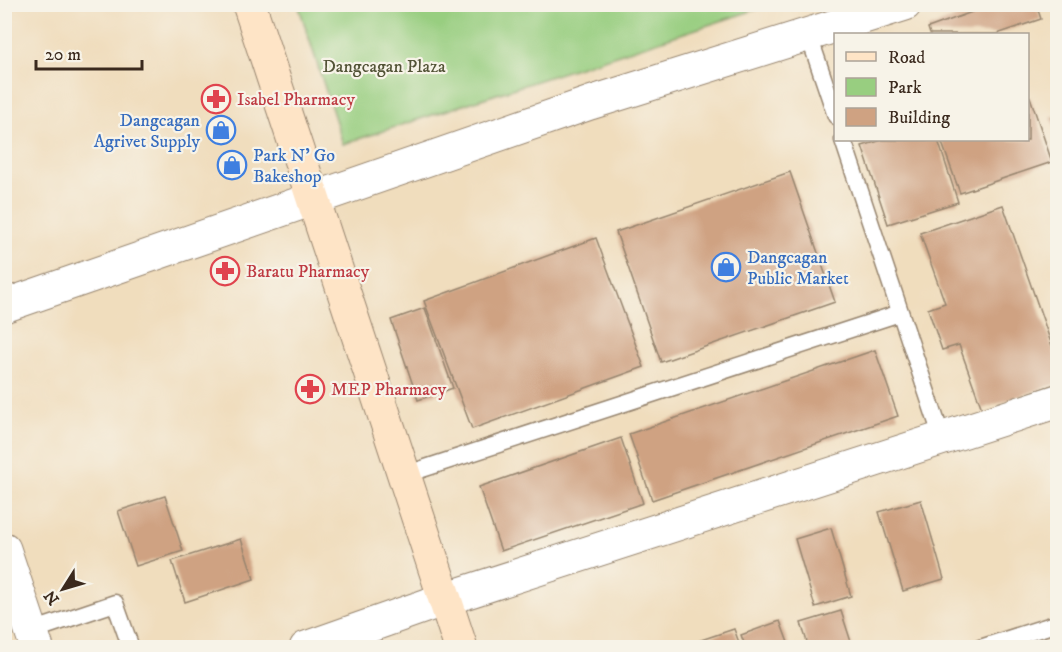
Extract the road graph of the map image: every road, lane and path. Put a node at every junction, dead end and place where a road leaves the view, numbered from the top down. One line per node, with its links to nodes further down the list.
1 (249, 4): 6 (street)
2 (905, 4): 3 (street)
3 (809, 36): 4 (lane); 6 (street)
4 (834, 110)
5 (843, 141): 8 (lane)
6 (313, 200): 7 (street); 11 (street)
7 (4, 306)
8 (900, 312): 10 (lane); 11 (lane)
9 (1058, 401): 10 (street)
10 (942, 438): 13 (street)
11 (404, 475): 13 (street)
12 (4, 549): 15 (street)
13 (445, 599): 17 (street); 18 (street)
14 (1058, 623): 19 (lane)
15 (34, 639): 16 (lane)
16 (131, 648)
17 (306, 648)
18 (461, 648)
19 (980, 648)

